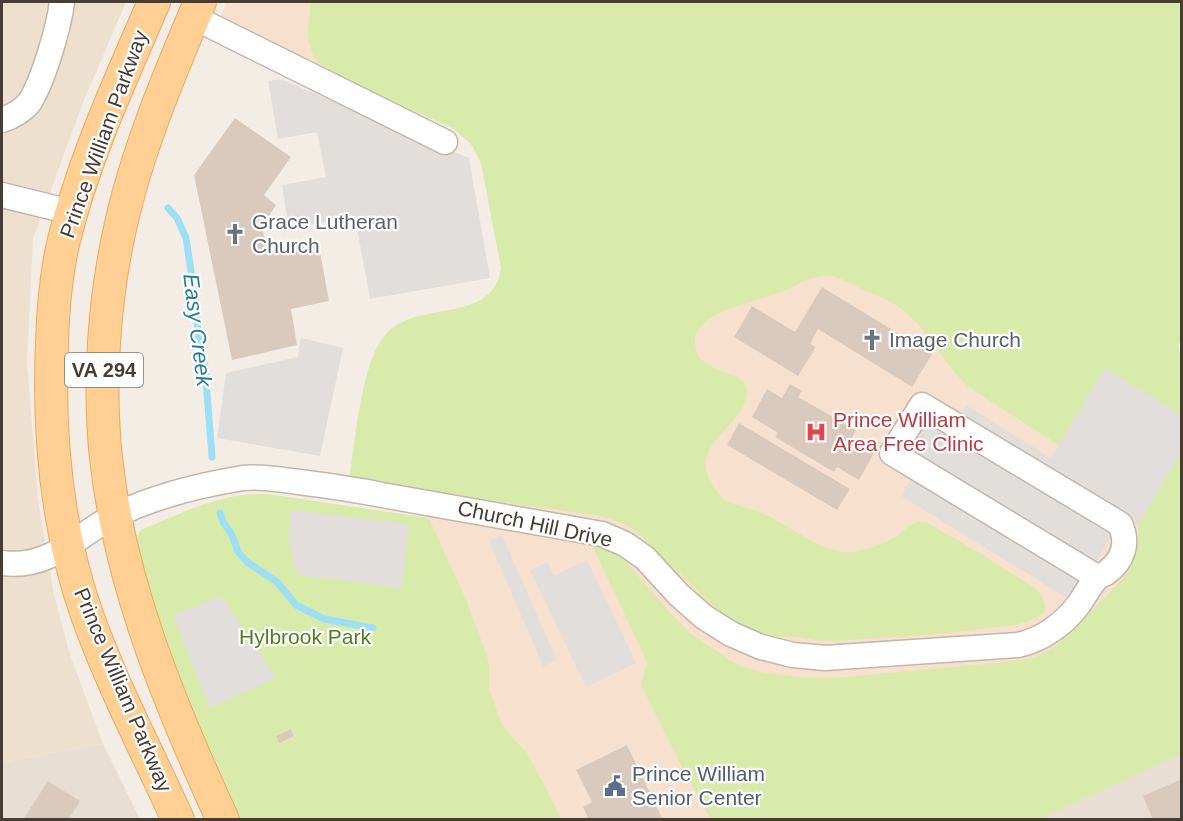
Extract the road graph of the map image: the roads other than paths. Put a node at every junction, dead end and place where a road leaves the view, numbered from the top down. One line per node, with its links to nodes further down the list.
1 (154, 2): 7 (main road, Prince William Parkway / VA 294)
2 (59, 5): 4 (street)
3 (196, 9): 5 (street); 8 (main road, Prince William Parkway / VA 294)
4 (2, 120)
5 (445, 142)
6 (2, 195): 7 (street)
7 (71, 212): 8 (main road); 10 (main road, Prince William Parkway / VA 294)
8 (121, 224): 9 (main road, Prince William Parkway / VA 294)
9 (115, 515): 10 (street, Church Hill Drive); 12 (street, Church Hill Drive); 14 (main road, Prince William Parkway / VA 294)
10 (68, 548): 11 (street, Church Hill Drive); 13 (main road, Prince William Parkway / VA 294)
11 (2, 563)
12 (1097, 577): 12 (street, Church Hill Drive)
13 (178, 819)
14 (224, 819)

